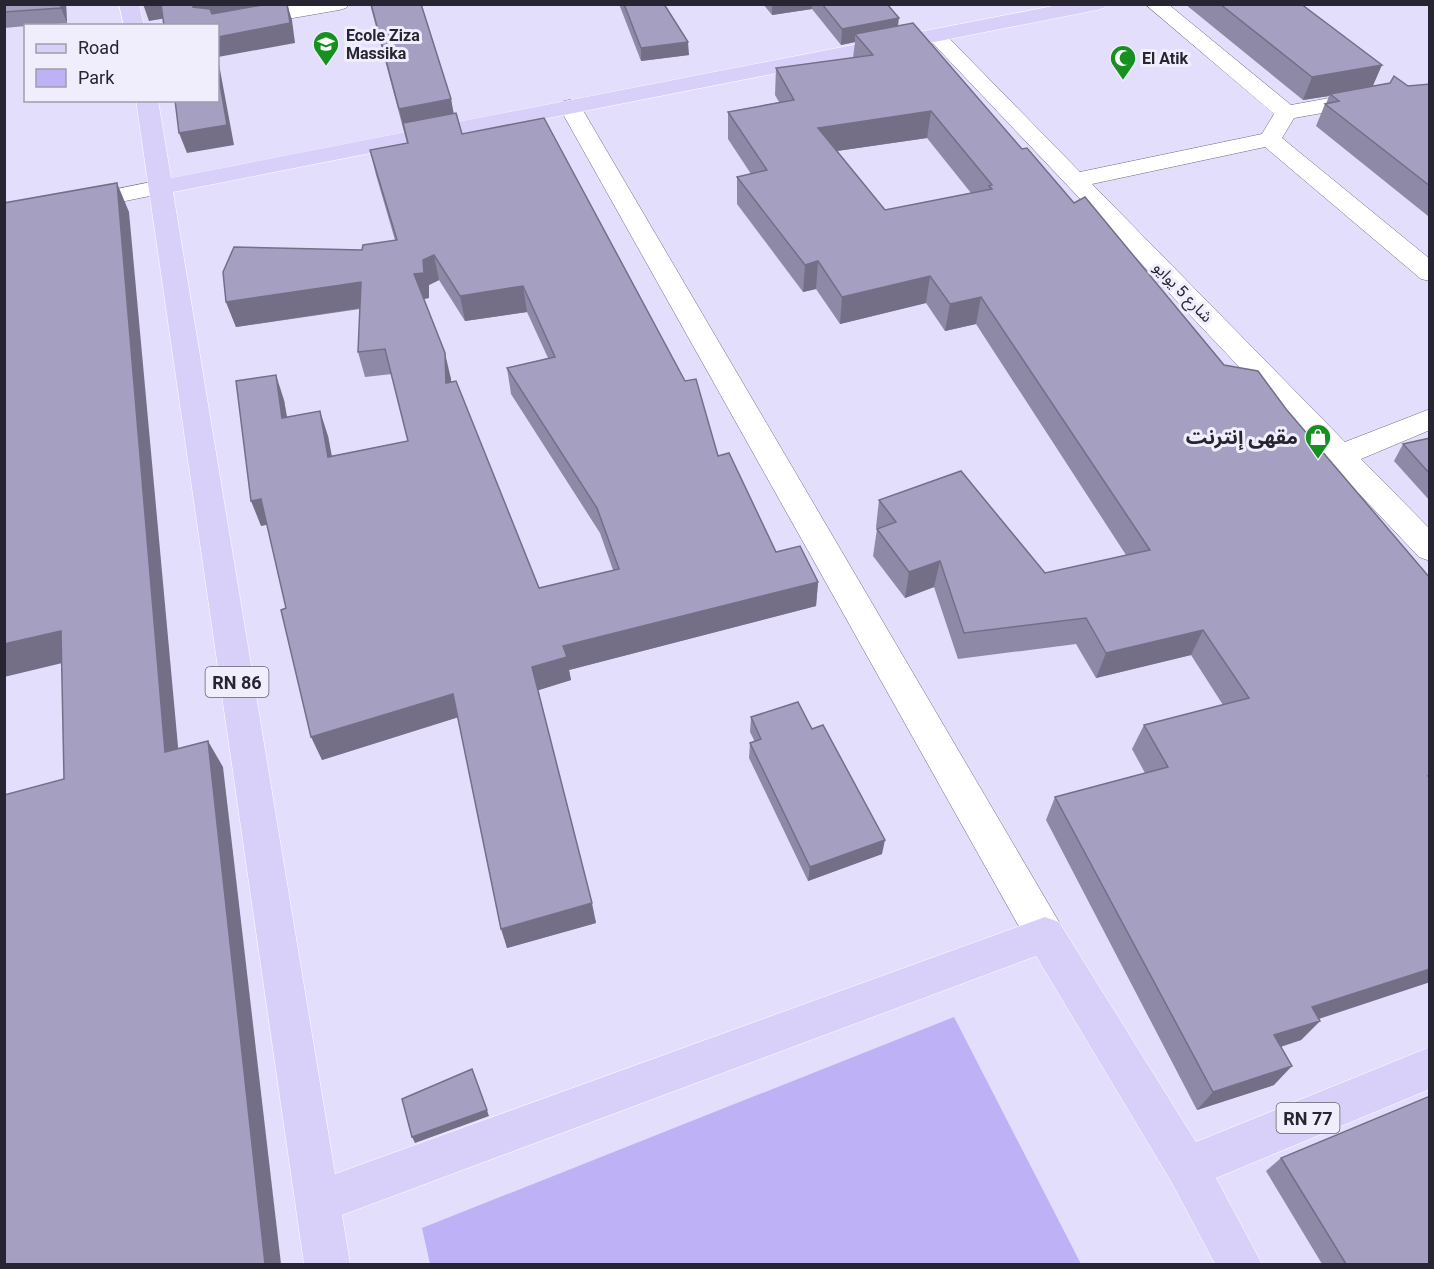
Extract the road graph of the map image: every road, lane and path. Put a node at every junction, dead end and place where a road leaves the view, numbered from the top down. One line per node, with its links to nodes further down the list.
1 (129, 4): 5 (main road)
2 (339, 4): 6 (street)
3 (1097, 4): 7 (main road)
4 (1155, 4): 11 (street)
5 (134, 24)
6 (219, 25)
7 (936, 36): 10 (main road); 13 (street, شارع 5 يوايو)
8 (1372, 97): 11 (street)
9 (147, 102): 14 (main road, RN 86)
10 (570, 107): 14 (main road); 20 (street)
11 (1286, 113): 12 (street)
12 (1270, 139): 13 (street); 16 (street)
13 (1075, 180): 18 (street, شارع 5 يوايو)
14 (161, 187): 15 (street); 23 (main road, RN 86)
15 (4, 219)
16 (1430, 273)
17 (1430, 419): 18 (street)
18 (1340, 456): 19 (street, شارع 5 يوايو)
19 (1430, 549)
20 (1045, 935): 22 (main road); 23 (main road)
21 (1430, 1068): 22 (main road, RN 77)
22 (1187, 1168): 25 (main road)
23 (318, 1202): 24 (main road, RN 86)
24 (327, 1264)
25 (1239, 1264)

